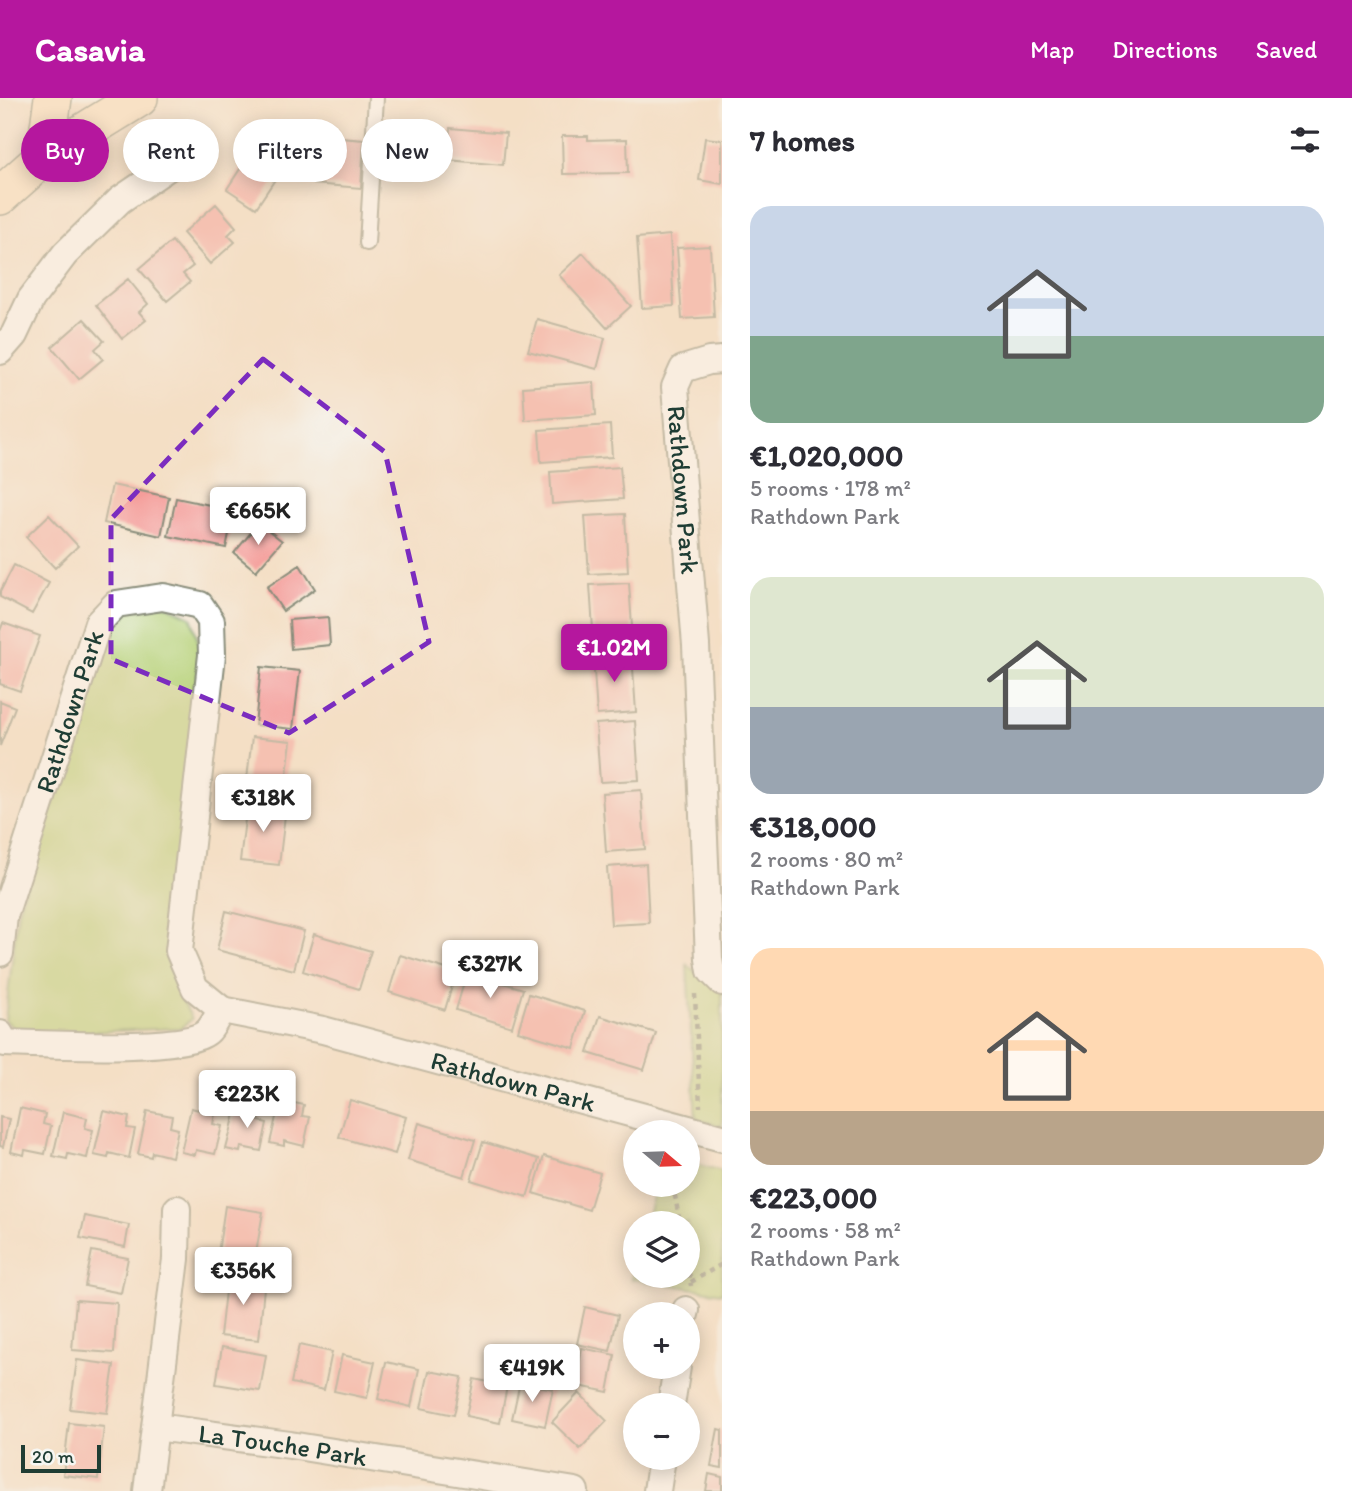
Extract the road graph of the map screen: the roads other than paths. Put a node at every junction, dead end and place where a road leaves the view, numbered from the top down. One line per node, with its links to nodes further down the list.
1 (53, 98): 4 (main road)
2 (376, 98): 9 (lane)
3 (133, 99): 5 (main road)
4 (50, 119)
5 (102, 119)
6 (21, 177): 8 (main road)
7 (146, 182): 10 (street)
8 (0, 196)
9 (367, 243)
10 (0, 351)
11 (722, 360): 13 (street, Rathdown Park)
12 (0, 953): 14 (street, Rathdown Park)
13 (717, 977)
14 (222, 1010): 15 (street); 16 (street, Rathdown Park)
15 (0, 1034)
16 (712, 1135)
17 (177, 1209): 18 (street)
18 (156, 1427): 20 (street); 21 (street, La Touche Park)
19 (660, 1470): 22 (street)
20 (146, 1491)
21 (575, 1491)
22 (657, 1491)

